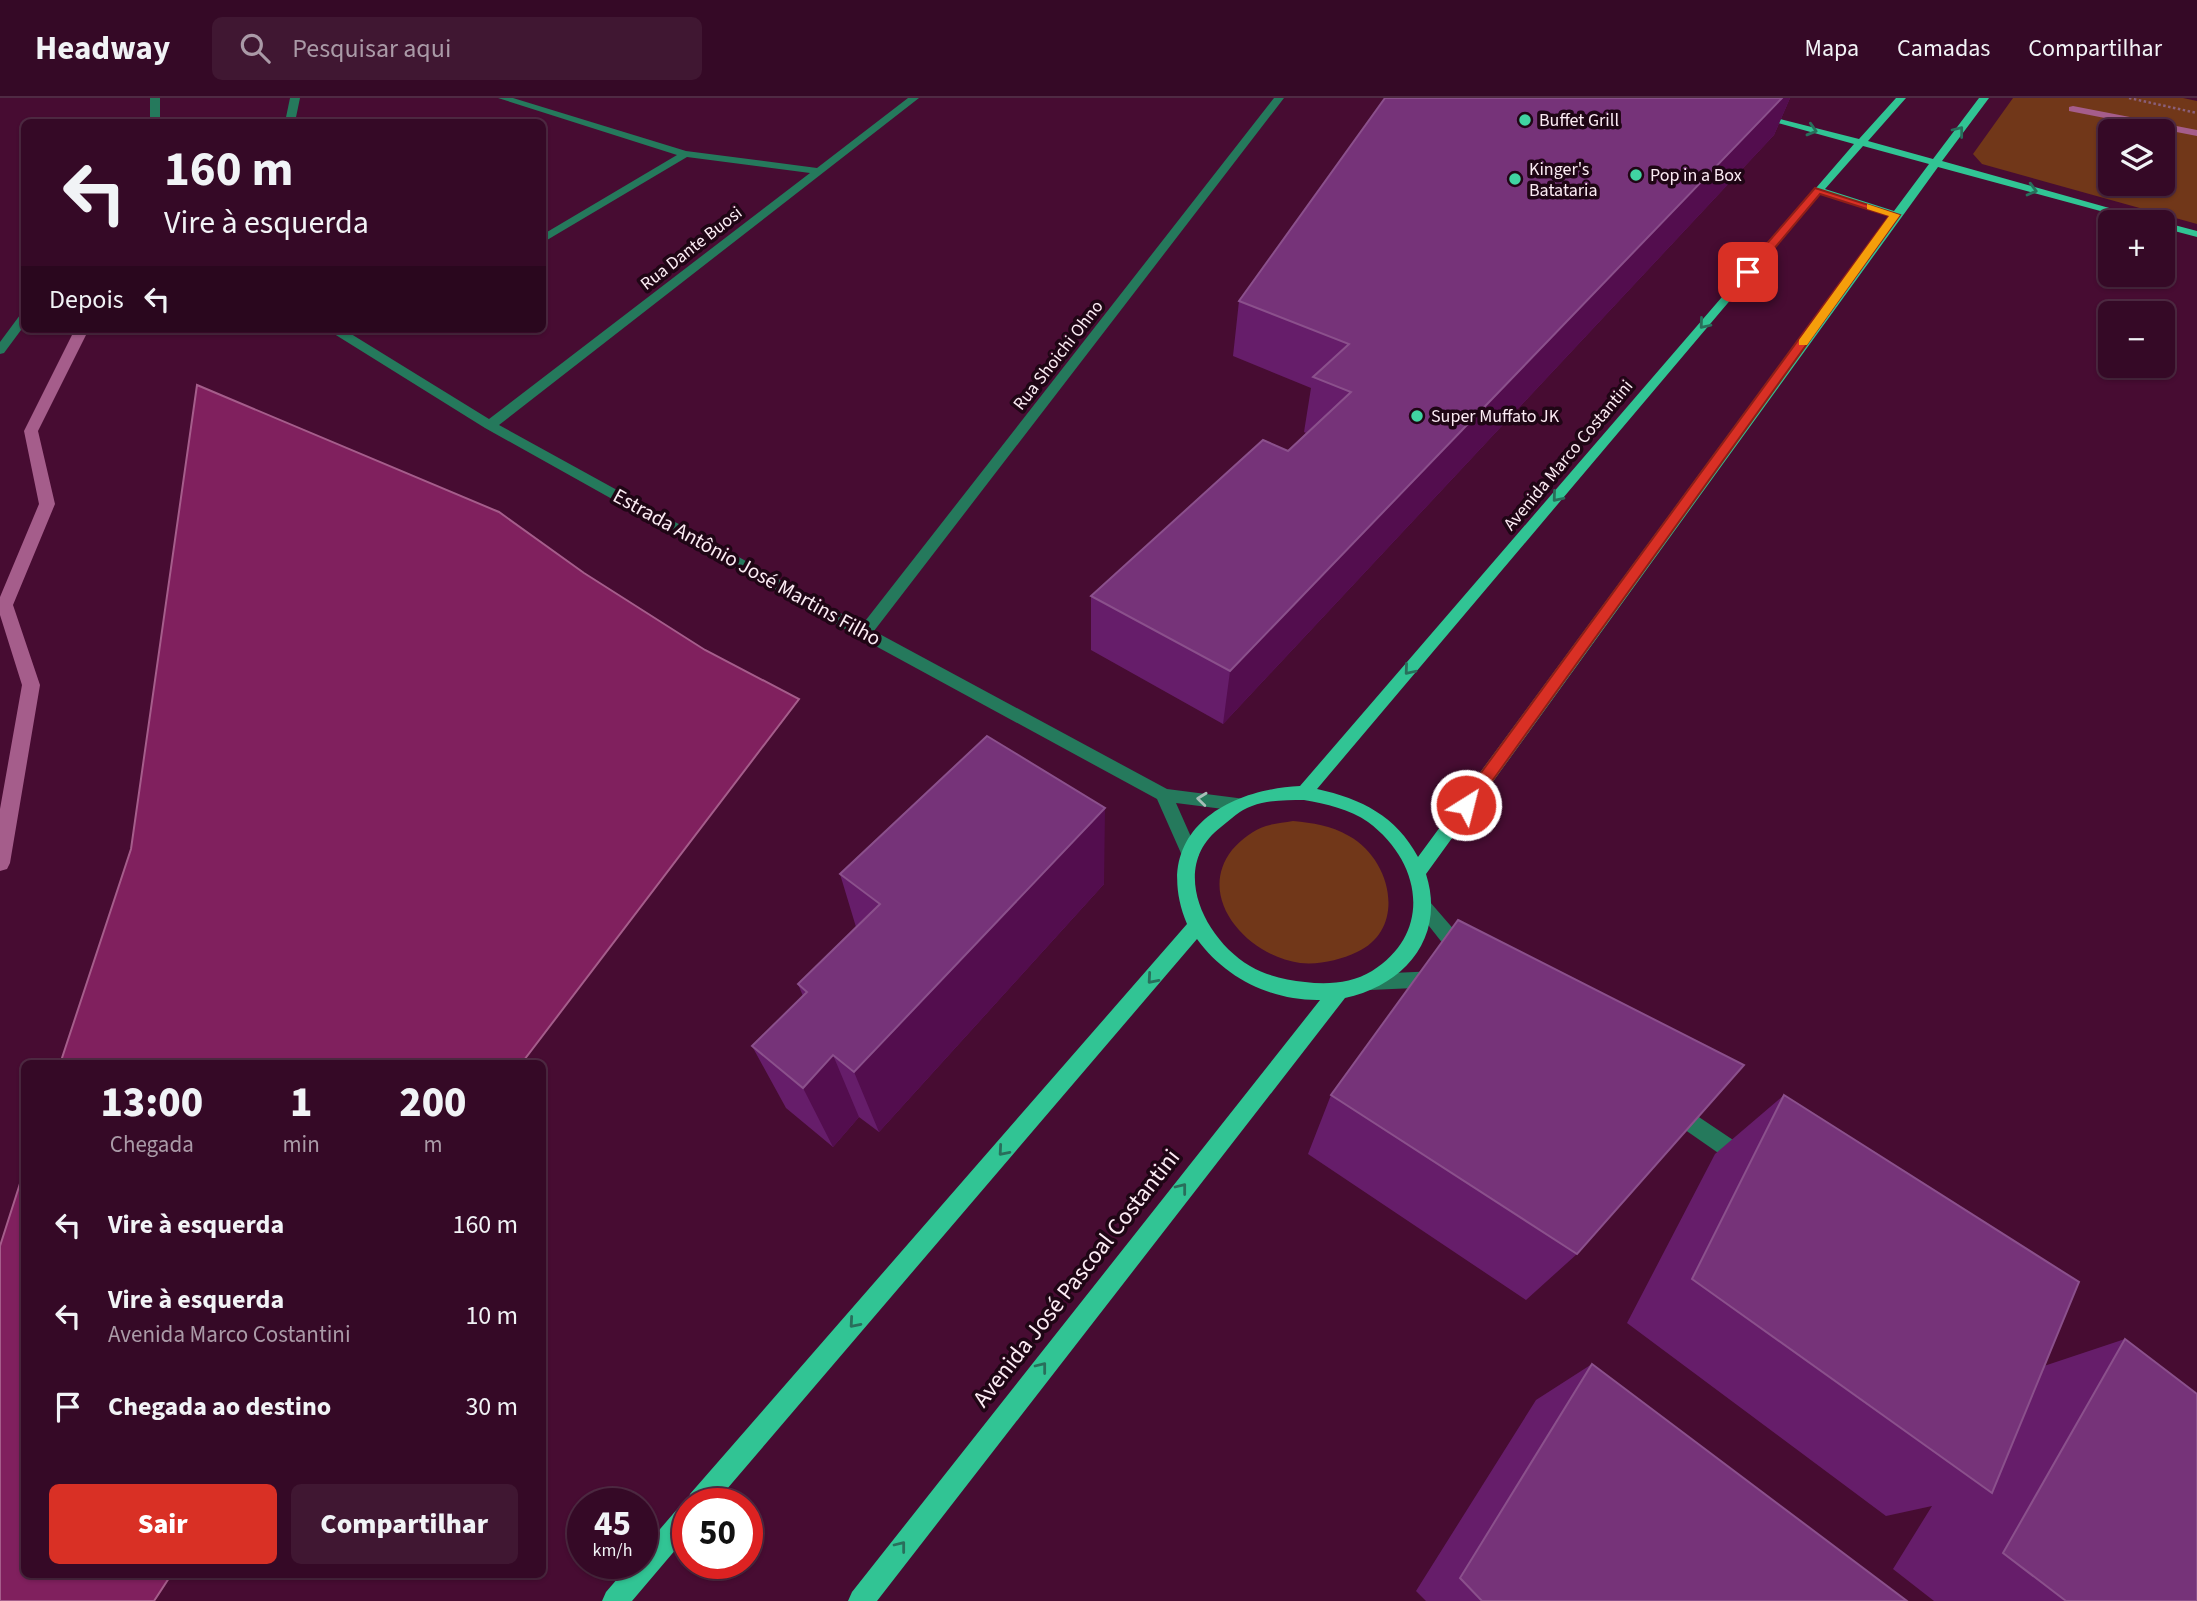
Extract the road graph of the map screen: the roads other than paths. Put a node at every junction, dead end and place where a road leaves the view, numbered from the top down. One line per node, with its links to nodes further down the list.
1 (155, 98): 9 (street)
2 (295, 98): 10 (street)
3 (503, 98): 12 (street)
4 (914, 98): 14 (street, Rua Dante Buosi)
5 (1279, 98): 25 (street, Rua Shoichi Ohno)
6 (1901, 98): 11 (main road, Avenida Marco Costantini)
7 (1984, 98): 13 (main road, one-way to 7)
8 (1749, 112): 11 (main road, one-way to 11)
9 (155, 119)
10 (291, 119)
11 (1862, 144): 13 (main road); 15 (main road, Avenida Marco Costantini)
12 (685, 154): 14 (street); 20 (street)
13 (1934, 163): 16 (main road, one-way to 16); 17 (main road)
14 (820, 171): 24 (street, Rua Dante Buosi)
15 (1818, 190): 17 (main road); 26 (main road, Avenida Marco Costantini, one-way to 26)
16 (2108, 210)
17 (1895, 215): 30 (main road)
18 (2175, 228): 19 (main road)
19 (2197, 234)
20 (546, 238)
21 (21, 322): 23 (street)
22 (341, 333): 24 (street, Estrada Antônio José Martins Filho)
23 (0, 350)
24 (490, 425): 25 (street, Estrada Antônio José Martins Filho)
25 (864, 633): 27 (street, Estrada Antônio José Martins Filho)
26 (1304, 793): 28 (main road); 30 (main road)
27 (1164, 795): 28 (street, Estrada Antônio José Martins Filho, one-way to 27); 29 (street)
28 (1239, 804): 29 (main road)
29 (1190, 855): 32 (main road)
30 (1418, 871): 31 (main road)
31 (1424, 907): 33 (street); 35 (main road)
32 (1196, 927): 36 (main road); 39 (main road, one-way to 39)
33 (1474, 967)
34 (1457, 978): 35 (street)
35 (1370, 982): 36 (main road)
36 (1338, 992): 42 (main road, Avenida José Pascoal Costantini, one-way to 36)
37 (1654, 1096): 38 (street)
38 (1756, 1168)
39 (712, 1488)
40 (672, 1534): 41 (main road)
41 (614, 1601)
42 (860, 1601)

